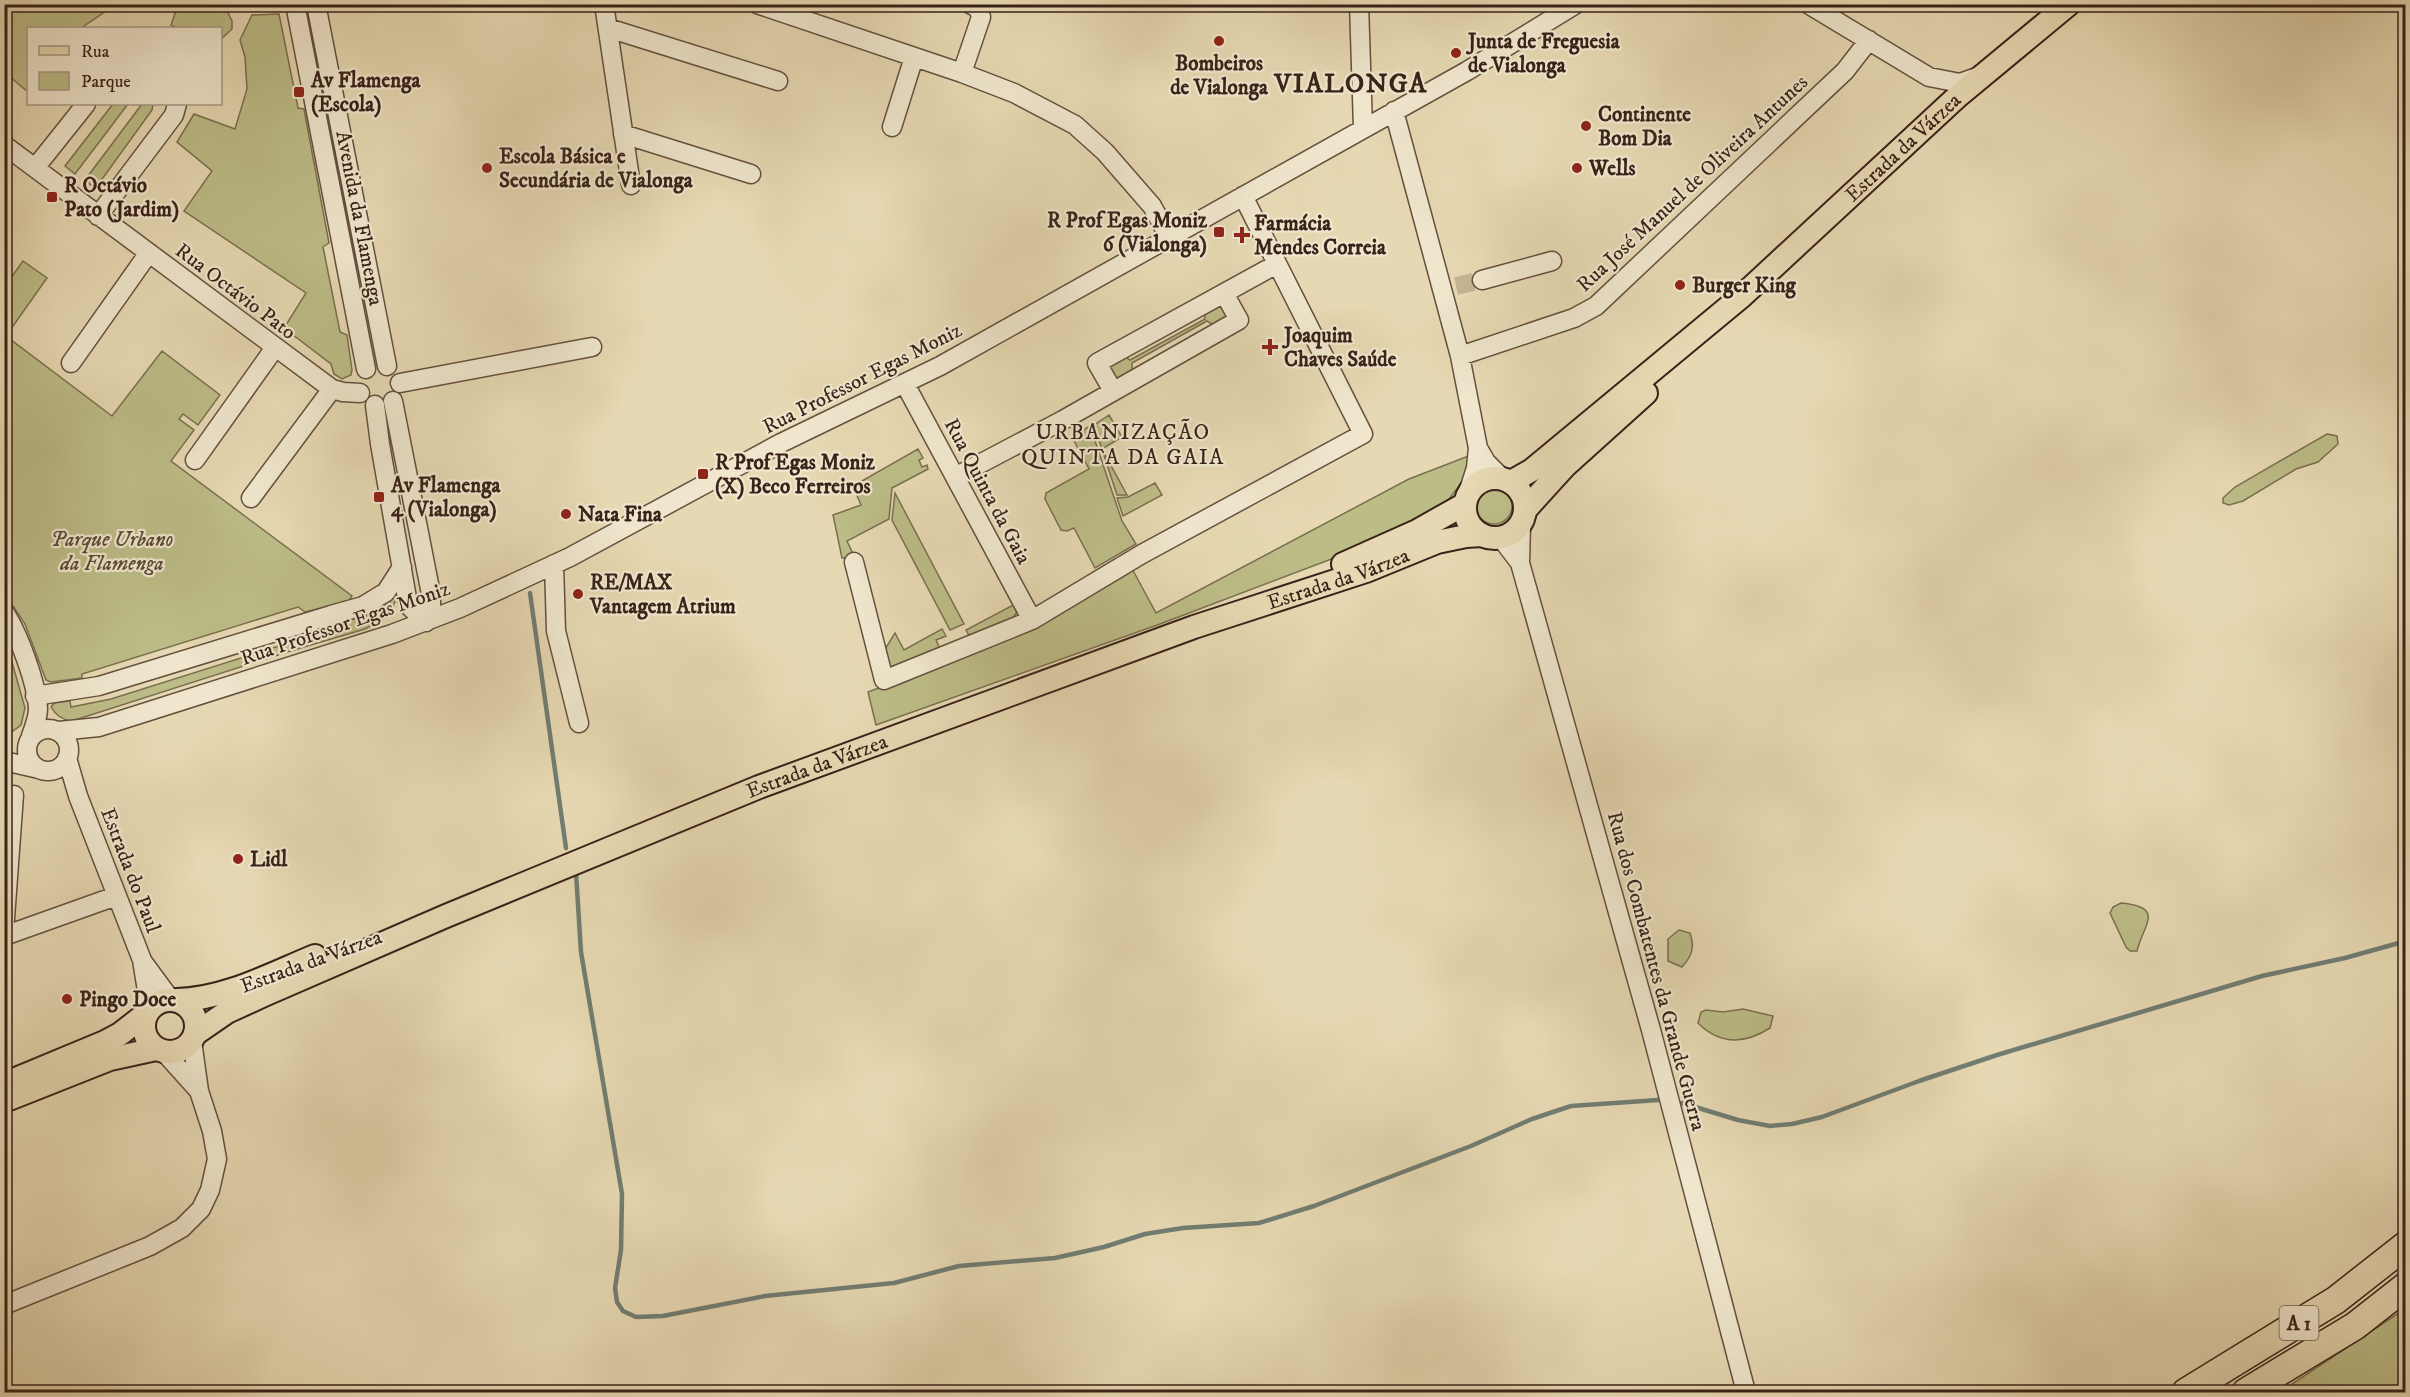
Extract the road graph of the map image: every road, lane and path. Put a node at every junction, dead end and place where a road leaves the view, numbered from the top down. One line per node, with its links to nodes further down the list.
1 (295, 4): 42 (street, Avenida da Flamenga)
2 (316, 4): 41 (street, Avenida da Flamenga)
3 (604, 4): 10 (street)
4 (757, 4): 12 (street)
5 (970, 4): 13 (street)
6 (1359, 4): 22 (street)
7 (1576, 4): 19 (street, Rua Professor Egas Moniz)
8 (1808, 4): 11 (street)
9 (2068, 4): 14 (main road, Estrada da Várzea)
10 (608, 28): 16 (street); 23 (street)
11 (1869, 40): 15 (street); 39 (street, Rua José Manuel de Oliveira Antunes)
12 (914, 57): 13 (street); 21 (street)
13 (962, 73): 30 (street)
14 (1984, 74): 15 (street); 20 (main road, Estrada da Várzea)
15 (1929, 77): 20 (street)
16 (778, 81)
17 (85, 105): 25 (street)
18 (177, 105): 29 (street)
19 (1394, 111): 22 (street, Rua Professor Egas Moniz); 39 (street)
20 (1936, 116): 36 (main road, Estrada da Várzea)
21 (892, 127)
22 (1363, 128): 28 (street, Rua Professor Egas Moniz)
23 (623, 134): 26 (street); 27 (street)
24 (4, 145): 25 (street, Rua Octávio Pato)
25 (35, 168): 29 (street, Rua Octávio Pato)
26 (751, 174)
27 (631, 185)
28 (1243, 196): 30 (street, Rua Professor Egas Moniz); 33 (street)
29 (98, 216): 31 (street, Rua Octávio Pato)
30 (1169, 237): 44 (street, Rua Professor Egas Moniz)
31 (148, 254): 38 (street, Rua Octávio Pato); 40 (street)
32 (1552, 261): 34 (street)
33 (1277, 264): 35 (street); 66 (street)
34 (1482, 280)
35 (1224, 293): 46 (street); 46 (street)
36 (1742, 296): 53 (main road, Estrada da Várzea); 56 (main road, Estrada da Várzea)
37 (592, 347): 43 (street)
38 (274, 348): 45 (street, Rua Octávio Pato); 51 (street)
39 (1460, 356): 50 (street)
40 (71, 363)
41 (387, 366): 42 (street); 43 (street)
42 (366, 369): 47 (street)
43 (400, 383): 48 (street)
44 (905, 384): 52 (street, Rua Quinta da Gaia); 60 (street, Rua Professor Egas Moniz)
45 (332, 389): 47 (street, Rua Octávio Pato); 54 (street)
46 (1113, 391): 52 (street)
47 (360, 393): 49 (street)
48 (393, 401): 49 (street); 62 (street)
49 (375, 405): 61 (street)
50 (1478, 448): 53 (street); 55 (street)
51 (195, 460)
52 (955, 477): 66 (street, Rua Quinta da Gaia)
53 (1507, 480): 55 (main road, Estrada da Várzea); 56 (main road)
54 (251, 498)
55 (1467, 499): 57 (main road); 68 (main road, Estrada da Várzea)
56 (1523, 517): 57 (main road, Estrada da Várzea); 59 (street, Rua dos Combatentes da Grande Guerra)
57 (1491, 536): 59 (street, Rua dos Combatentes da Grande Guerra); 68 (main road, Estrada da Várzea)
58 (854, 562): 66 (street)
59 (1520, 563): 95 (street, Rua dos Combatentes da Grande Guerra)
60 (554, 564): 64 (street, Rua Professor Egas Moniz); 71 (street)
61 (402, 567): 63 (street); 70 (street)
62 (431, 594): 64 (street); 67 (street)
63 (407, 598): 67 (street); 69 (street)
64 (460, 608): 67 (street, Rua Professor Egas Moniz)
65 (4, 612): 70 (street)
66 (1032, 620)
67 (426, 622): 69 (street, Rua Professor Egas Moniz)
68 (1194, 627): 82 (main road, Estrada da Várzea)
69 (392, 634): 72 (street, Rua Professor Egas Moniz)
70 (37, 703): 73 (street); 74 (street)
71 (579, 723)
72 (99, 728): 73 (street, Rua Professor Egas Moniz); 76 (street, Rua Professor Egas Moniz)
73 (57, 731): 74 (street); 76 (street)
74 (30, 739): 75 (street); 78 (street)
75 (4, 752)
76 (68, 755): 78 (street); 80 (street, Estrada do Paul)
77 (4, 761): 78 (street)
78 (43, 770): 80 (street, Estrada do Paul)
79 (14, 795): 83 (street)
80 (78, 796): 81 (street, Estrada do Paul)
81 (116, 896): 83 (street); 84 (street, Estrada do Paul)
82 (446, 916): 85 (main road, Estrada da Várzea); 87 (main road, Estrada da Várzea)
83 (4, 934)
84 (142, 960): 85 (street, Estrada do Paul); 86 (street, Estrada do Paul)
85 (174, 1000): 86 (main road, Estrada da Várzea); 87 (main road)
86 (148, 1011): 88 (main road); 89 (main road, Estrada da Várzea)
87 (194, 1037): 88 (main road, Estrada da Várzea); 90 (street)
88 (160, 1051): 90 (street); 91 (main road, Estrada da Várzea)
89 (4, 1084)
90 (199, 1091): 94 (street)
91 (4, 1101)
92 (2406, 1245): 96 (highway, A 1)
93 (2406, 1286): 97 (highway, A 1)
94 (4, 1305)
95 (1746, 1392)
96 (2186, 1392)
97 (2246, 1392)

